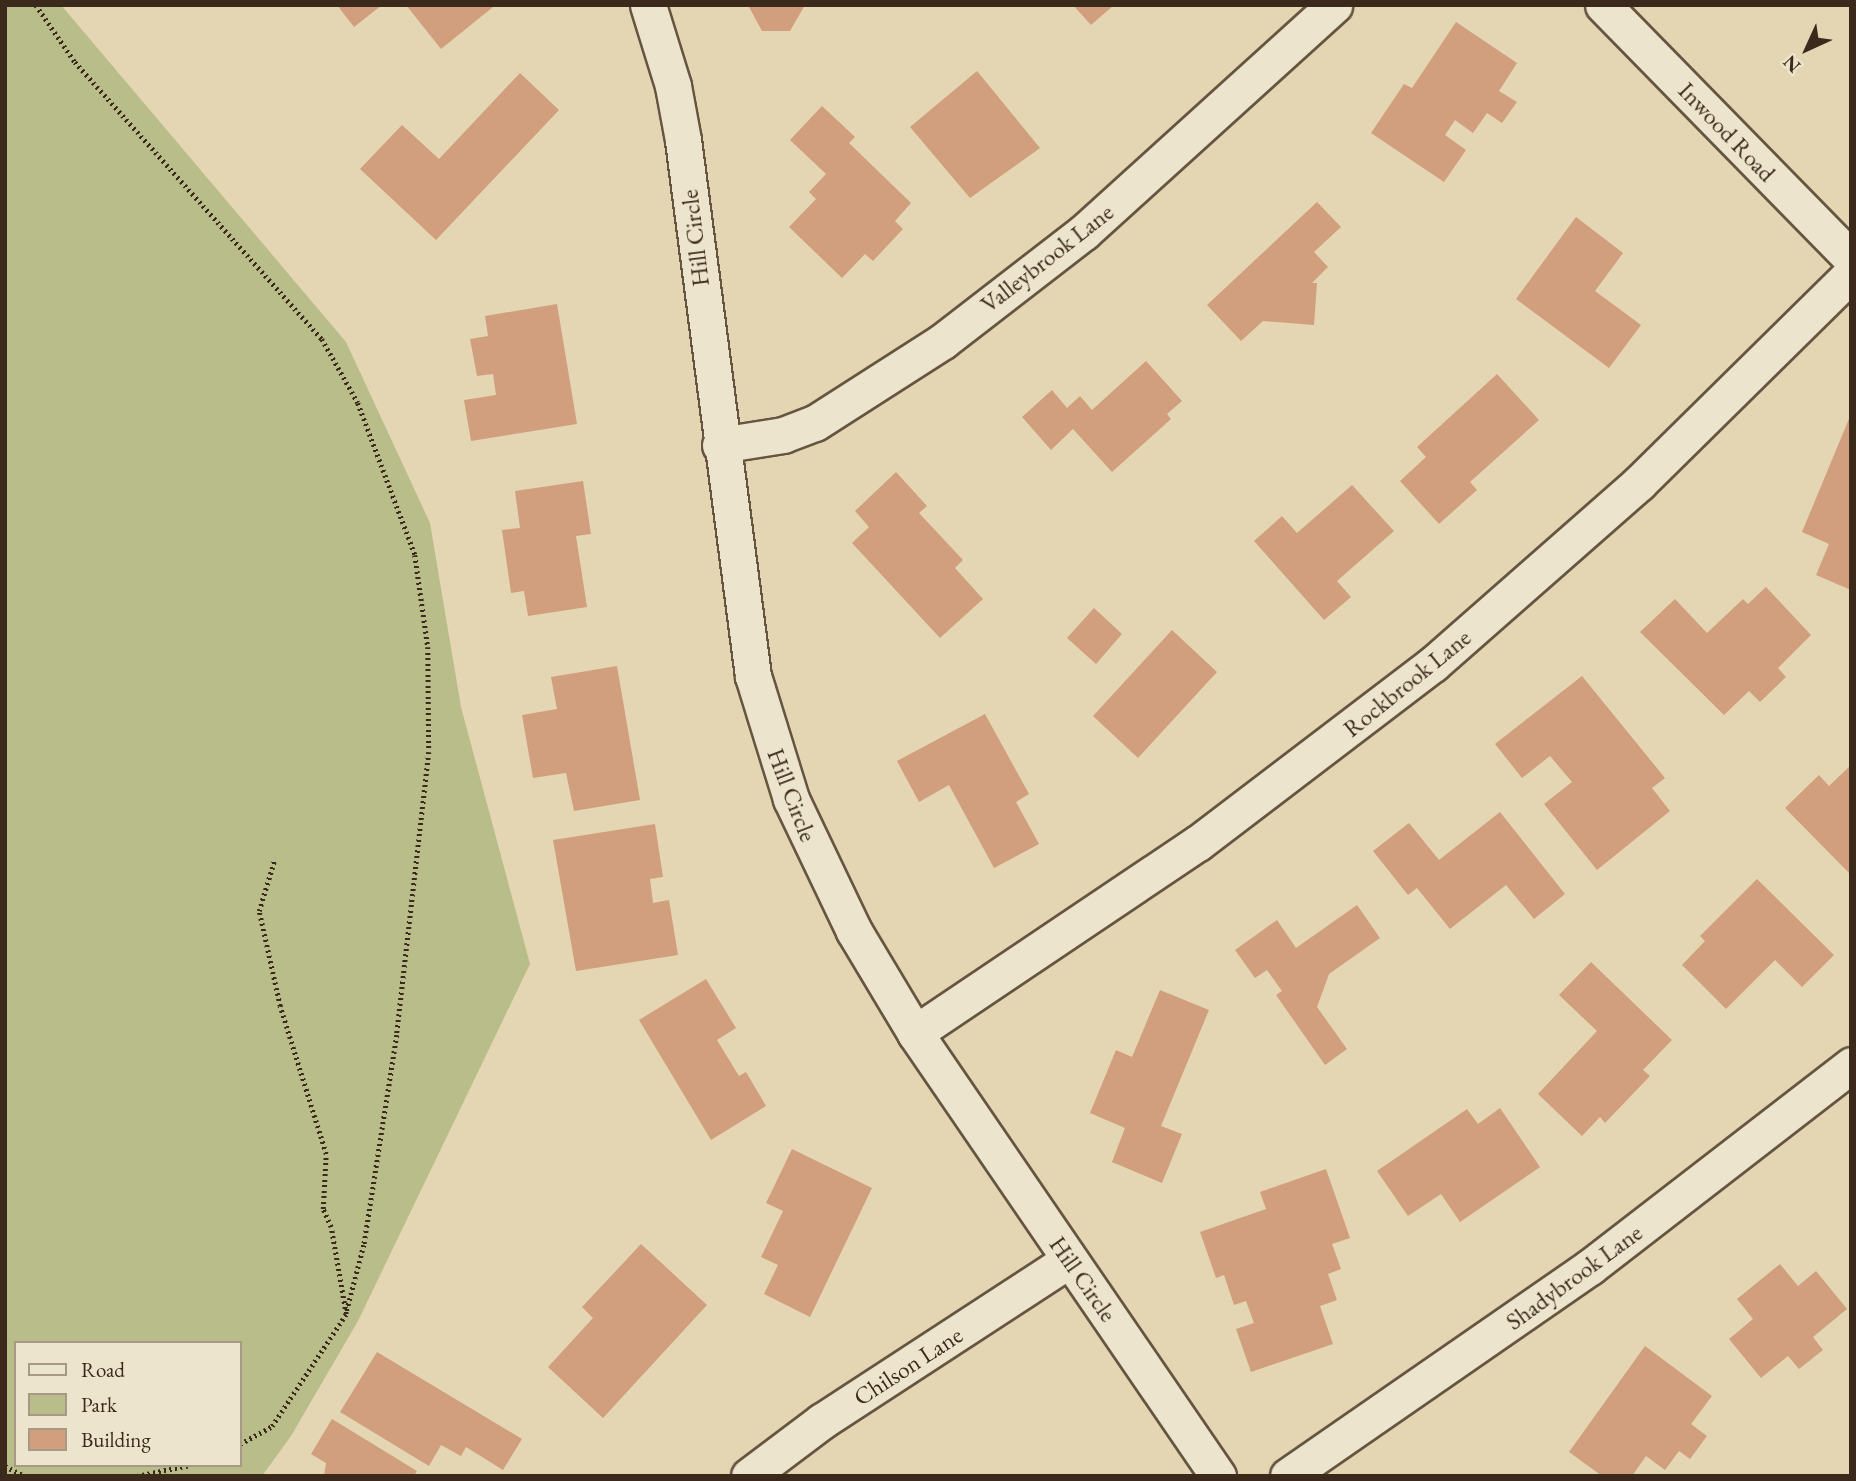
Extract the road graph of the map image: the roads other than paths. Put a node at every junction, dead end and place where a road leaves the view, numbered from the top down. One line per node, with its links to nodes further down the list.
1 (648, 5): 6 (street, Hill Circle)
2 (1334, 5): 6 (street, Valleybrook Lane)
3 (1603, 5): 4 (street, Inwood Road)
4 (1851, 258)
5 (1851, 274): 7 (street, Rockbrook Lane)
6 (720, 444): 7 (street, Hill Circle)
7 (915, 1033): 9 (street, Hill Circle)
8 (1851, 1065): 12 (street, Shadybrook Lane)
9 (1069, 1260): 10 (street, Chilson Lane); 11 (street, Hill Circle)
10 (749, 1476)
11 (1218, 1476)
12 (1288, 1476)

